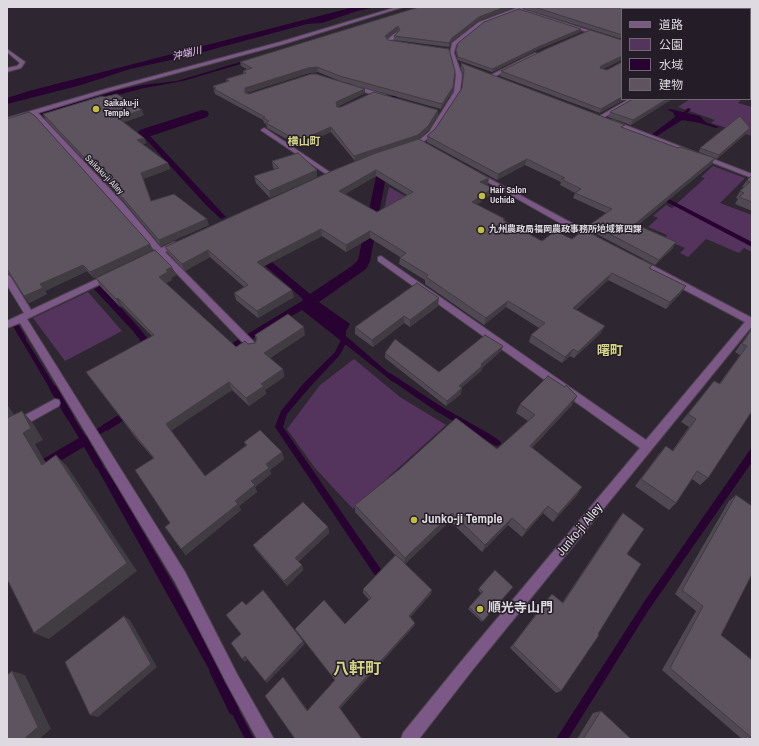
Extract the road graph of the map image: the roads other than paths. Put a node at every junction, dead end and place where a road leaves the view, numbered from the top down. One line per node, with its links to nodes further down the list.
1 (401, 7): 25 (street)
2 (507, 7): 4 (street)
3 (523, 7): 4 (street)
4 (517, 9): 5 (street); 12 (street)
5 (588, 32): 7 (street); 8 (street)
6 (397, 33): 9 (street)
7 (582, 34)
8 (621, 42)
9 (402, 44)
10 (7, 50): 16 (street)
11 (445, 50): 12 (street)
12 (452, 51): 14 (street)
13 (542, 51): 17 (street)
14 (456, 62): 15 (street); 24 (street)
15 (462, 64)
16 (7, 70)
17 (501, 79)
18 (346, 86): 19 (street)
19 (374, 93): 20 (street); 21 (street)
20 (367, 96)
21 (389, 98)
22 (631, 100): 27 (street)
23 (437, 111): 24 (street)
24 (443, 113): 30 (street)
25 (36, 114): 28 (street); 36 (street, Saikaku-ji Alley)
26 (594, 114): 27 (street)
27 (601, 117): 33 (street)
28 (7, 120)
29 (264, 130): 32 (street)
30 (406, 146)
31 (469, 170): 35 (street)
32 (331, 175)
33 (752, 176)
34 (188, 239): 36 (street)
35 (599, 241)
36 (160, 252): 39 (street); 45 (street, Saikaku-ji Alley)
37 (381, 259): 48 (street)
38 (634, 259): 43 (street)
39 (140, 261)
40 (120, 271): 42 (street)
41 (7, 278): 42 (street)
42 (25, 317): 44 (street); 49 (street)
43 (751, 322): 48 (street, Junko-ji Alley)
44 (7, 325)
45 (253, 347)
46 (55, 403): 47 (street)
47 (7, 430)
48 (647, 447): 50 (street, Junko-ji Alley)
49 (266, 739)
50 (409, 739)

